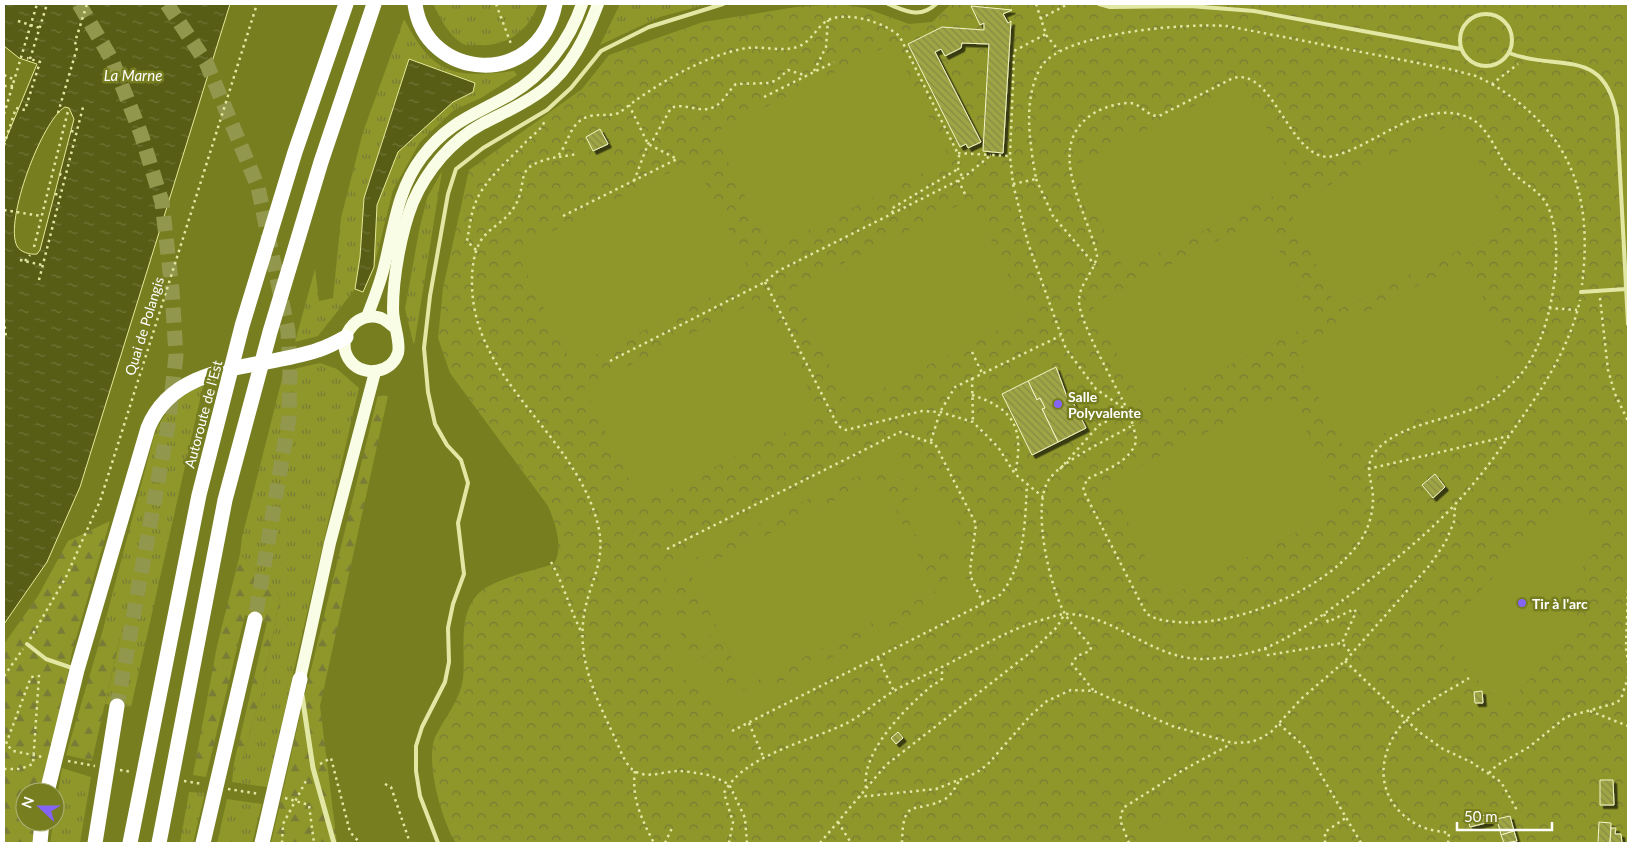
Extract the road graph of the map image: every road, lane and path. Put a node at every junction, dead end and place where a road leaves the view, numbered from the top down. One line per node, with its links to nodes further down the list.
1 (37, 4): 32 (path)
2 (46, 4): 21 (path)
3 (87, 4): 41 (path)
4 (257, 4): 117 (path, Quai de Polangis)
5 (346, 4): 157 (highway, Autoroute de l’Est)
6 (374, 4): 158 (highway)
7 (414, 4): 8 (highway)
8 (555, 4)
9 (574, 4): 22 (main road)
10 (582, 4): 22 (main road)
11 (598, 4): 85 (main road)
12 (723, 4): 39 (lane)
13 (888, 4): 14 (lane)
14 (936, 4)
15 (1036, 4): 18 (path)
16 (1068, 4): 18 (path)
17 (1099, 4): 24 (lane)
18 (1040, 18): 23 (path)
19 (828, 20): 29 (path); 37 (path); 47 (path)
20 (18, 21): 21 (path)
21 (40, 28): 46 (path)
22 (568, 33): 81 (main road)
23 (1046, 34): 25 (path); 50 (path)
24 (1461, 50): 26 (lane); 26 (lane)
25 (1059, 51): 33 (path); 56 (path)
26 (1509, 53): 27 (lane)
27 (1524, 59): 33 (path); 76 (lane)
28 (834, 62): 29 (path)
29 (813, 73): 31 (path)
30 (4, 75): 32 (path)
31 (806, 76): 36 (path); 45 (path)
32 (15, 80): 35 (path)
33 (1492, 84): 78 (path)
34 (4, 86): 35 (path)
35 (13, 86): 42 (path)
36 (764, 97)
37 (629, 105): 45 (path); 51 (path)
38 (83, 107): 44 (path)
39 (548, 110): 68 (path); 166 (lane)
40 (68, 111): 65 (path)
41 (58, 113)
42 (4, 114)
43 (71, 131): 44 (path)
44 (77, 132): 54 (path)
45 (648, 144): 58 (path); 58 (path)
46 (4, 145)
47 (958, 153): 49 (path); 52 (path)
48 (577, 154): 51 (path)
49 (991, 155): 50 (path); 55 (path)
50 (1010, 156): 59 (path)
51 (557, 157): 68 (path)
52 (958, 169): 55 (path); 64 (path)
53 (59, 174): 54 (path)
54 (65, 176): 62 (path)
55 (962, 178): 57 (path)
56 (1036, 179): 59 (path); 73 (path)
57 (958, 180): 61 (path); 64 (path)
58 (634, 181): 66 (path)
59 (1012, 184): 86 (path)
60 (55, 194): 62 (path)
61 (965, 194)
62 (60, 195): 72 (path)
63 (4, 210): 65 (path)
64 (893, 213): 75 (path)
65 (41, 216): 67 (path)
66 (563, 216)
67 (34, 247)
68 (476, 250): 115 (path)
69 (30, 255): 71 (path)
70 (20, 260): 71 (path)
71 (25, 261): 72 (path)
72 (42, 265): 74 (path)
73 (1094, 265): 79 (path); 95 (path)
74 (39, 280)
75 (765, 282): 90 (path); 96 (path)
76 (1626, 290): 77 (lane); 83 (lane)
77 (1599, 291): 78 (lane); 97 (path)
78 (1581, 292): 80 (path)
79 (1549, 308): 80 (path); 103 (path)
80 (1578, 310): 100 (path)
81 (367, 317): 85 (main road); 88 (main road)
82 (4, 320): 84 (path)
83 (1628, 324)
84 (4, 325): 87 (path)
85 (394, 327): 91 (main road)
86 (1060, 336): 92 (path); 95 (path)
87 (6, 337)
88 (346, 337): 91 (main road); 124 (highway)
89 (972, 352): 92 (path)
90 (610, 361)
91 (374, 372): 128 (main road)
92 (982, 373): 93 (path)
93 (972, 378): 94 (path); 96 (path)
94 (972, 395): 98 (path); 104 (path)
95 (1128, 410): 99 (path); 102 (path)
96 (940, 412): 98 (path); 101 (path)
97 (1628, 421)
98 (973, 422): 104 (path)
99 (1134, 425): 102 (path); 103 (path)
100 (1509, 436): 103 (path); 107 (path)
101 (931, 441): 108 (path); 111 (path)
102 (1060, 469): 106 (path)
103 (1368, 469)
104 (1015, 474): 105 (path)
105 (1027, 484): 106 (path); 111 (path)
106 (1043, 497): 112 (path)
107 (1455, 504): 113 (path); 119 (path)
108 (667, 549)
109 (551, 562): 115 (path)
110 (1628, 590): 122 (path)
111 (984, 605): 120 (path)
112 (1065, 614): 118 (path); 123 (path); 130 (path); 149 (path)
113 (1324, 614): 116 (path); 118 (path)
114 (255, 619): 159 (highway)
115 (583, 635): 143 (path)
116 (1342, 643): 118 (path); 119 (path)
117 (27, 644): 124 (lane); 125 (path, Quai de Polangis)
118 (1265, 648)
119 (1351, 654): 121 (path)
120 (878, 658): 129 (path); 134 (path)
121 (1345, 660): 133 (path); 135 (path)
122 (1628, 663)
123 (942, 667): 129 (path); 149 (path)
124 (77, 670): 146 (highway)
125 (4, 676)
126 (1628, 677): 132 (path)
127 (1469, 678): 133 (path)
128 (300, 679): 141 (street); 160 (highway)
129 (894, 691): 140 (path)
130 (1094, 691): 138 (path); 145 (path)
131 (117, 706): 156 (highway)
132 (1589, 710): 136 (path); 144 (path)
133 (1406, 720): 144 (path); 177 (path)
134 (749, 723): 137 (path); 140 (path)
135 (1279, 724): 138 (path); 153 (path)
136 (1628, 726)
137 (732, 731)
138 (1233, 743): 174 (path)
139 (13, 751): 142 (path)
140 (764, 759): 148 (path)
141 (313, 768): 161 (path); 163 (street); 164 (path)
142 (4, 769)
143 (636, 772): 148 (path); 167 (path)
144 (1489, 773): 152 (path)
145 (960, 780): 150 (path); 173 (path)
146 (49, 782)
147 (385, 784): 165 (path)
148 (729, 784): 169 (path); 170 (path)
149 (866, 788): 150 (path)
150 (858, 797): 154 (path)
151 (292, 800): 162 (path)
152 (1518, 812)
153 (1347, 817): 175 (path); 176 (path)
154 (838, 822): 171 (path); 172 (path)
155 (672, 828): 168 (path)
156 (95, 843)
157 (130, 843)
158 (159, 843)
159 (202, 843)
160 (262, 843)
161 (282, 843)
162 (314, 843)
163 (334, 843)
164 (360, 843)
165 (410, 843)
166 (438, 843)
167 (654, 843)
168 (664, 843)
169 (729, 843)
170 (747, 843)
171 (820, 843)
172 (852, 843)
173 (902, 843)
174 (1129, 843)
175 (1325, 843)
176 (1361, 843)
177 (1448, 843)

